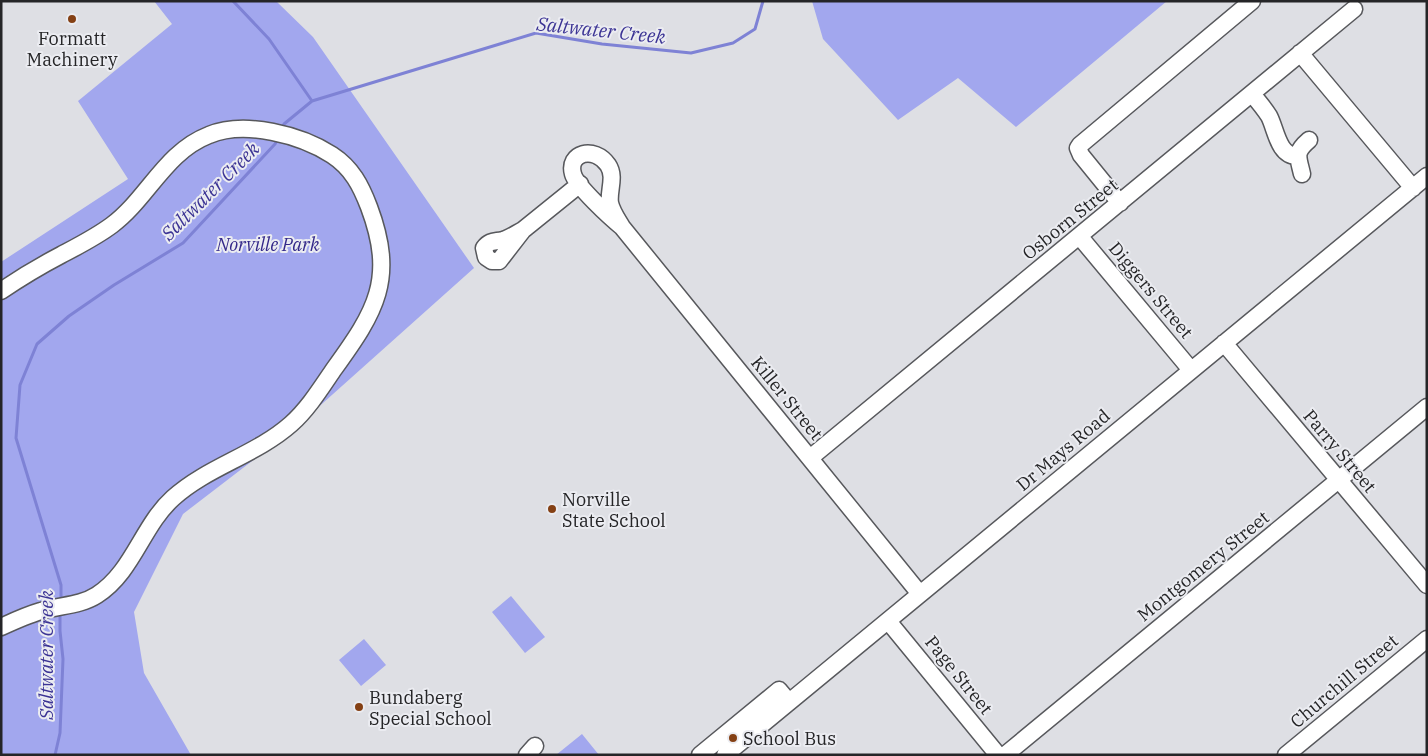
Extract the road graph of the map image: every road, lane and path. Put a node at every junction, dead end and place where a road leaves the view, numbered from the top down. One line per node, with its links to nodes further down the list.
1 (1252, 1): 11 (street)
2 (1354, 9): 3 (street, Osborn Street)
3 (1300, 53): 4 (street, Osborn Street); 10 (street)
4 (1252, 94): 6 (street); 11 (street, Osborn Street)
5 (1309, 140): 6 (street)
6 (1297, 156): 7 (street)
7 (1302, 174)
8 (1427, 176): 10 (street, Dr Mays Road)
9 (580, 184): 12 (street); 12 (street); 13 (street)
10 (1413, 188): 16 (street, Dr Mays Road)
11 (1120, 203): 14 (street, Osborn Street)
12 (622, 227): 19 (street, Killer Street)
13 (523, 230)
14 (1080, 237): 17 (street, Diggers Street); 19 (street, Osborn Street)
15 (1, 291): 24 (street)
16 (1224, 343): 17 (street, Dr Mays Road); 20 (street, Parry Street)
17 (1191, 370): 22 (street, Dr Mays Road)
18 (1427, 407): 20 (street, Montgomery Street)
19 (810, 458): 22 (street, Killer Street)
20 (1338, 480): 21 (street, Parry Street); 31 (street, Montgomery Street)
21 (1427, 585)
22 (920, 594): 23 (street, Dr Mays Road)
23 (888, 620): 26 (street, Dr Mays Road); 30 (street, Page Street)
24 (1, 627)
25 (1427, 639): 27 (street, Churchill Street)
26 (789, 702): 28 (street); 29 (street, Dr Mays Road)
27 (1288, 754)
28 (700, 755)
29 (725, 755)
30 (998, 755)
31 (1005, 755)

